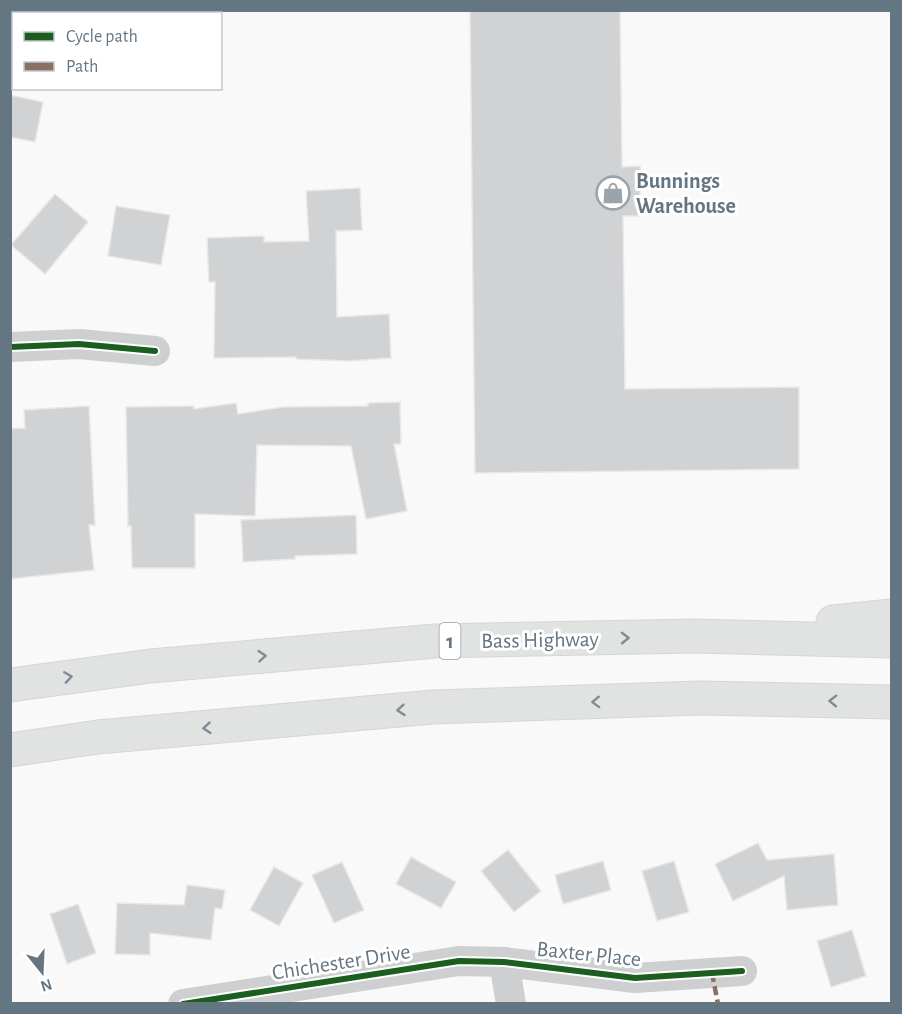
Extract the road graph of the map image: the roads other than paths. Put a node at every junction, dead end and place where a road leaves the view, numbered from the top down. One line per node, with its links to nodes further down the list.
1 (10, 347): 2 (street)
2 (155, 351)
3 (891, 616): 4 (highway)
4 (694, 636): 5 (highway, Bass Highway / 1); 6 (highway, Bass Highway / 1, one-way to 4)
5 (891, 640)
6 (10, 685)
7 (891, 702): 8 (highway, one-way to 8)
8 (10, 750)
9 (504, 962): 10 (street, Baxter Place); 11 (street, Chichester Drive); 12 (street)
10 (742, 971)
11 (183, 1004)
12 (510, 1004)

